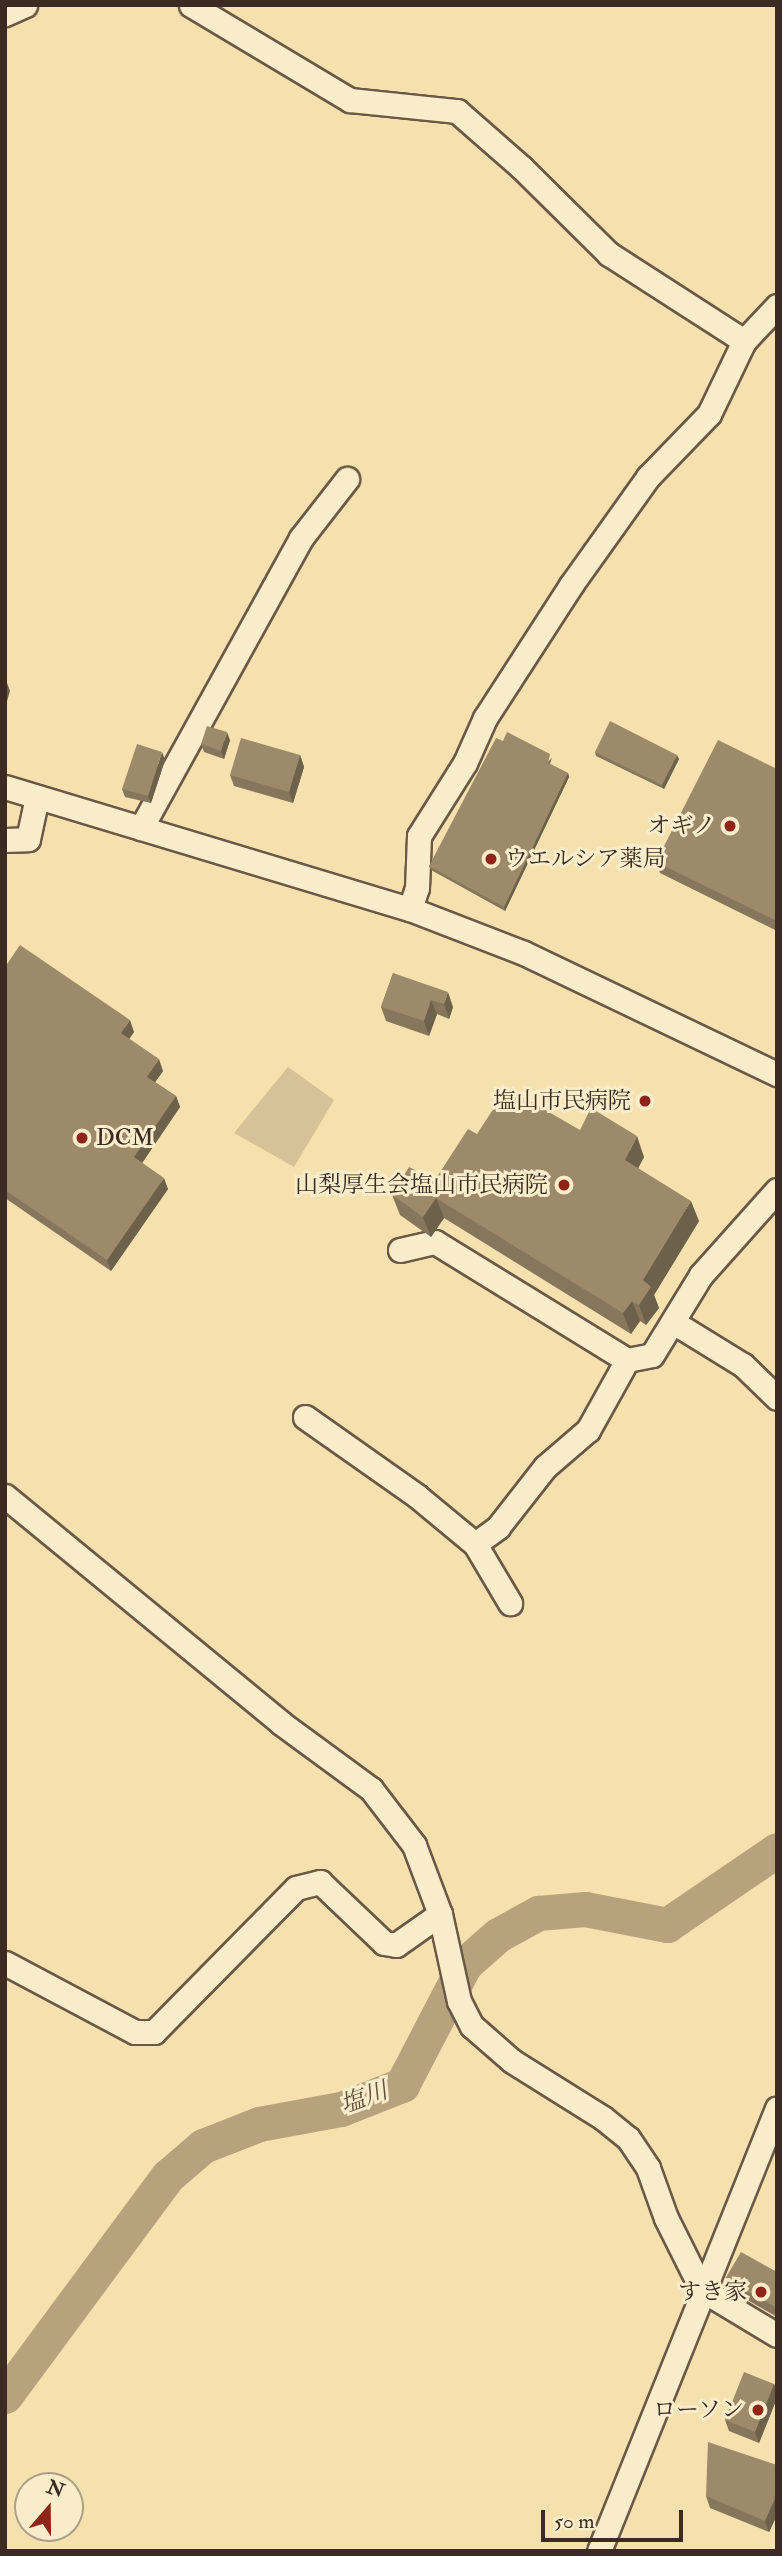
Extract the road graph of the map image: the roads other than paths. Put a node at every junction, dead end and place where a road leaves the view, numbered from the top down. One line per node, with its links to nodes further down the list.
1 (25, 5): 3 (street)
2 (191, 5): 5 (street)
3 (5, 14)
4 (777, 306): 5 (street)
5 (744, 341): 11 (street)
6 (347, 479): 9 (street)
7 (5, 787): 8 (street)
8 (37, 797): 9 (street); 10 (street)
9 (141, 828): 11 (street)
10 (5, 840)
11 (410, 909): 12 (street)
12 (777, 1074)
13 (777, 1190): 15 (street)
14 (400, 1250): 16 (street)
15 (673, 1322): 16 (street); 17 (street)
16 (627, 1360): 20 (street)
17 (777, 1398)
18 (305, 1417): 20 (street)
19 (5, 1496): 22 (street)
20 (475, 1544): 21 (street)
21 (510, 1603)
22 (440, 1914): 23 (street); 25 (street)
23 (5, 1963)
24 (777, 2108): 25 (street)
25 (702, 2290): 26 (street); 27 (street)
26 (777, 2335)
27 (599, 2551)

